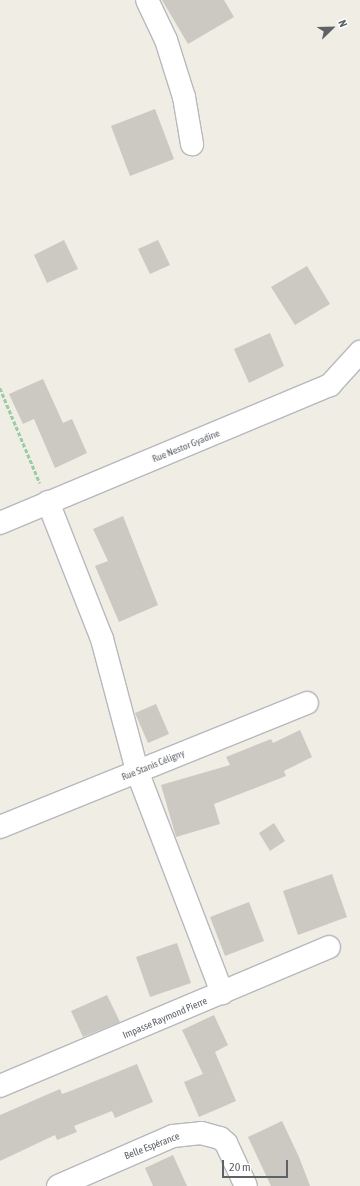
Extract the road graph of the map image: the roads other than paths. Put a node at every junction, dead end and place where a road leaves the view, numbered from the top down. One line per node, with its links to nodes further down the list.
1 (147, 0): 2 (street)
2 (192, 144)
3 (360, 352): 4 (street, Rue Nestor Gyadine)
4 (48, 502): 5 (street, Rue Nestor Gyadine); 7 (street)
5 (0, 522)
6 (307, 703): 7 (street, Rue Stanis Céligny)
7 (137, 772): 8 (street, Rue Stanis Céligny); 10 (street)
8 (0, 827)
9 (329, 947): 10 (street, Impasse Raymond Pierre)
10 (222, 994): 11 (street, Impasse Raymond Pierre)
11 (0, 1086)
12 (58, 1186): 13 (street, Belle Espérance)
13 (246, 1186)

